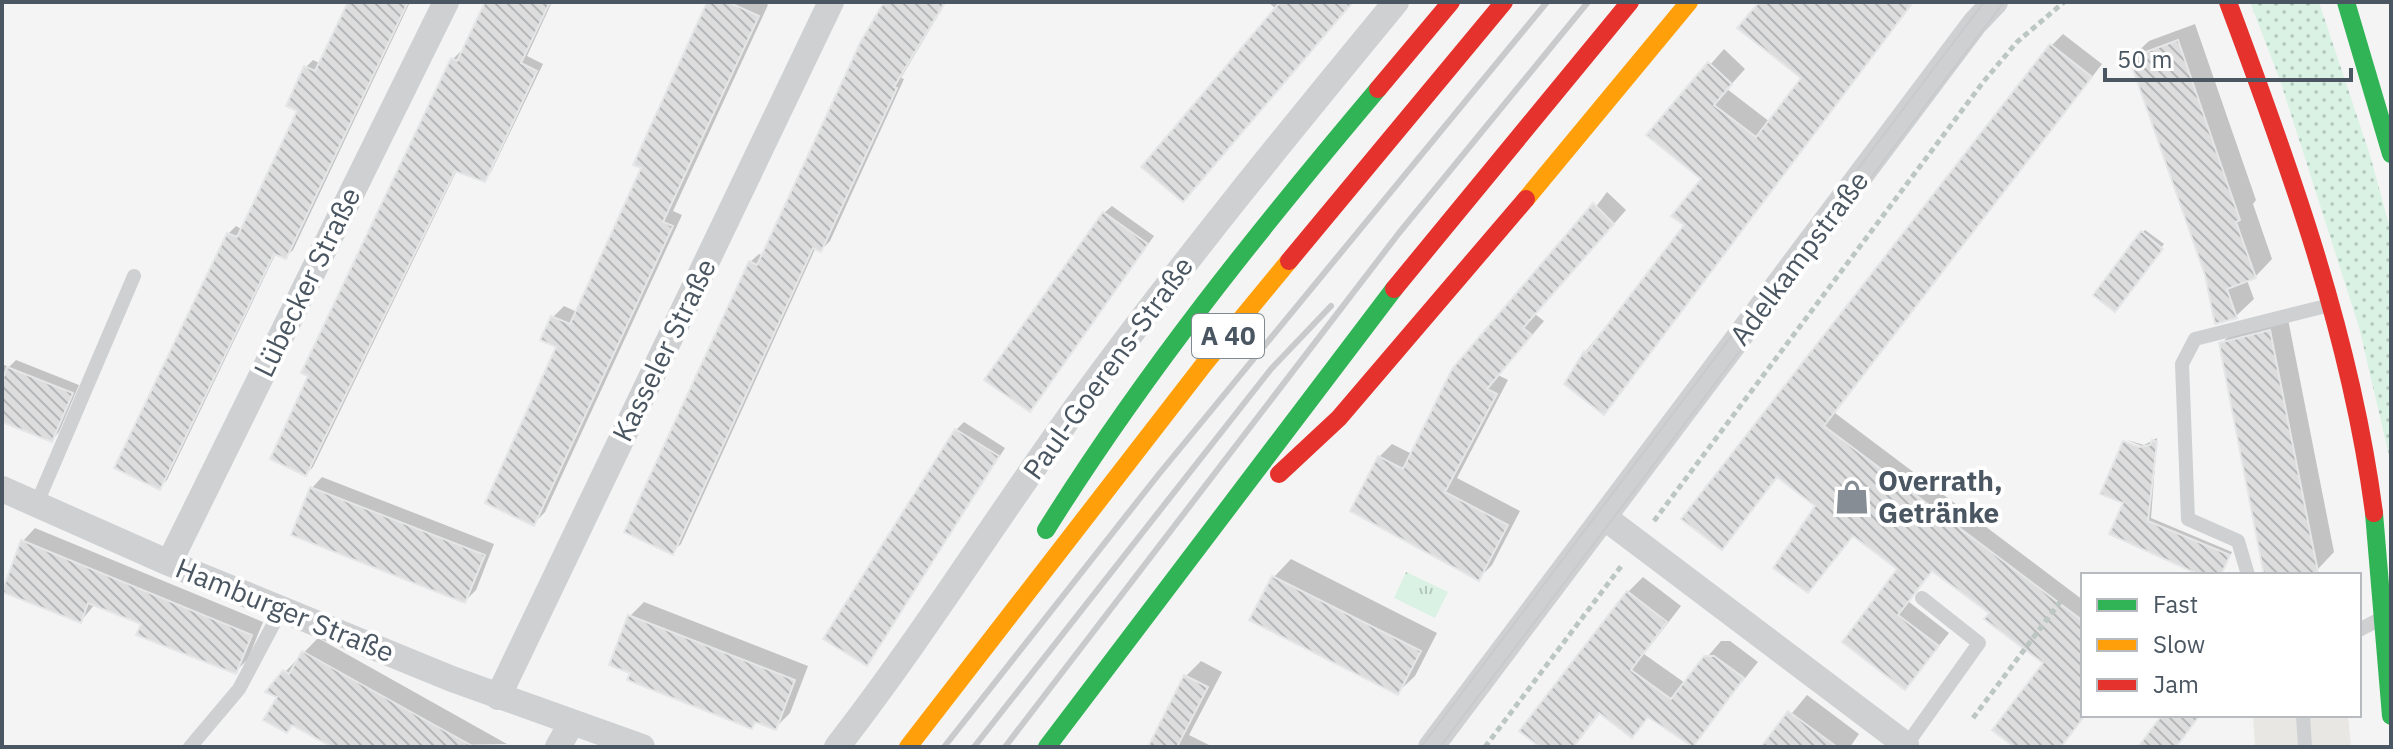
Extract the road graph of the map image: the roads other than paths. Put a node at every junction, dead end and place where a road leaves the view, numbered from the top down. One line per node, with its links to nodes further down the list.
1 (446, 2): 18 (street, Lübecker Straße)
2 (831, 2): 27 (street, Kasseler Straße)
3 (1396, 2): 34 (street, Paul-Goerens-Straße)
4 (1451, 2): 26 (main road)
5 (1504, 2): 26 (main road, A 40)
6 (1630, 2): 17 (main road)
7 (1689, 2): 17 (main road)
8 (1995, 2): 16 (street, Adelkampstraße)
9 (2228, 2): 14 (main road)
10 (2346, 2): 11 (main road)
11 (2383, 92): 12 (main road)
12 (2391, 154)
13 (134, 276): 15 (lane)
14 (2330, 305): 19 (lane); 20 (main road)
15 (15, 500): 18 (street, Hamburger Straße)
16 (1604, 517): 31 (street); 37 (street, Adelkampstraße)
17 (1187, 560): 36 (main road)
18 (169, 563): 23 (street, Hamburger Straße)
19 (2247, 573)
20 (2380, 577): 21 (lane); 24 (main road)
21 (2361, 581)
22 (1922, 598): 31 (lane)
23 (282, 608): 27 (street, Hamburger Straße); 32 (lane)
24 (2382, 618): 25 (lane); 28 (main road)
25 (2361, 629)
26 (960, 677): 35 (main road, A 40)
27 (498, 697): 30 (street, Hamburger Straße)
28 (2391, 716)
29 (2303, 717): 38 (lane)
30 (565, 736): 33 (street)
31 (1906, 746)
32 (190, 747)
33 (642, 747)
34 (837, 747)
35 (908, 747)
36 (1047, 747)
37 (1431, 747)
38 (2305, 747)

